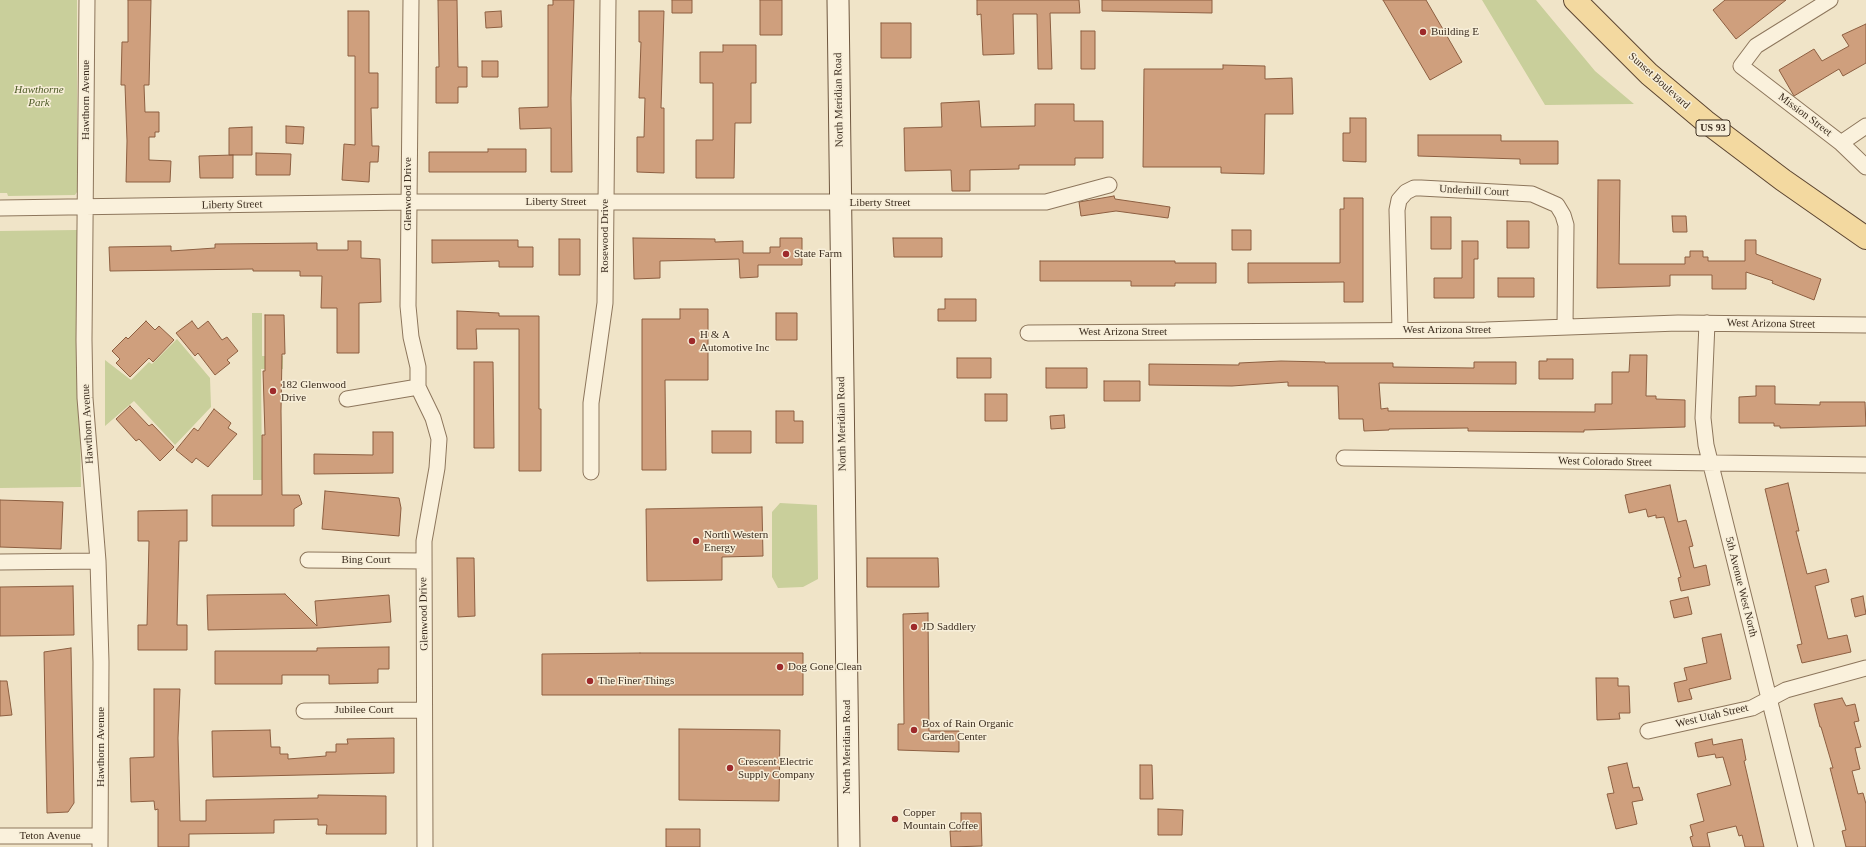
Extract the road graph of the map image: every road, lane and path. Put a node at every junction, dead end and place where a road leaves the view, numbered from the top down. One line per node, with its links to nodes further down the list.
1 (87, 0): 15 (street, Hawthorn Avenue)
2 (411, 0): 11 (street, Glenwood Drive)
3 (608, 0): 12 (street, Rosewood Drive)
4 (838, 0): 13 (main road, North Meridian Road)
5 (1575, 0): 16 (main road, Sunset Boulevard / US 93)
6 (1830, 0): 8 (street, Mission Street)
7 (1866, 126): 8 (street)
8 (1841, 143): 9 (street, Mission Street)
9 (1866, 167)
10 (1109, 185): 13 (street, Liberty Street)
11 (409, 202): 12 (street, Liberty Street); 15 (street, Liberty Street); 22 (street, Glenwood Drive)
12 (606, 202): 13 (street, Liberty Street); 27 (street, Rosewood Drive)
13 (839, 203): 40 (main road, North Meridian Road)
14 (0, 208): 15 (street, Liberty Street)
15 (85, 208): 29 (street, Hawthorn Avenue)
16 (1866, 238)
17 (1707, 323): 18 (street, West Arizona Street); 19 (street, West Arizona Street); 25 (street, 5th Avenue West North)
18 (1866, 325)
19 (1566, 327): 20 (street, West Arizona Street); 20 (street, Underhill Court)
20 (1400, 330): 21 (street, West Arizona Street)
21 (1028, 333)
22 (418, 387): 23 (street); 30 (street, Glenwood Drive)
23 (347, 399)
24 (1344, 458): 25 (street, West Colorado Street)
25 (1710, 463): 26 (street, West Colorado Street); 33 (street, 5th Avenue West North)
26 (1866, 465)
27 (591, 472)
28 (308, 560): 30 (street, Bing Court)
29 (98, 561): 31 (street); 38 (street, Hawthorn Avenue)
30 (424, 561): 34 (street, Glenwood Drive)
31 (0, 562)
32 (1866, 668): 33 (street, West Utah Street)
33 (1769, 698): 36 (street, West Utah Street); 41 (street, 5th Avenue West North)
34 (424, 710): 35 (street, Jubilee Court); 39 (street, Glenwood Drive)
35 (304, 711)
36 (1648, 731)
37 (0, 836): 38 (street, Teton Avenue)
38 (100, 842)
39 (425, 847)
40 (849, 847)
41 (1806, 847)

